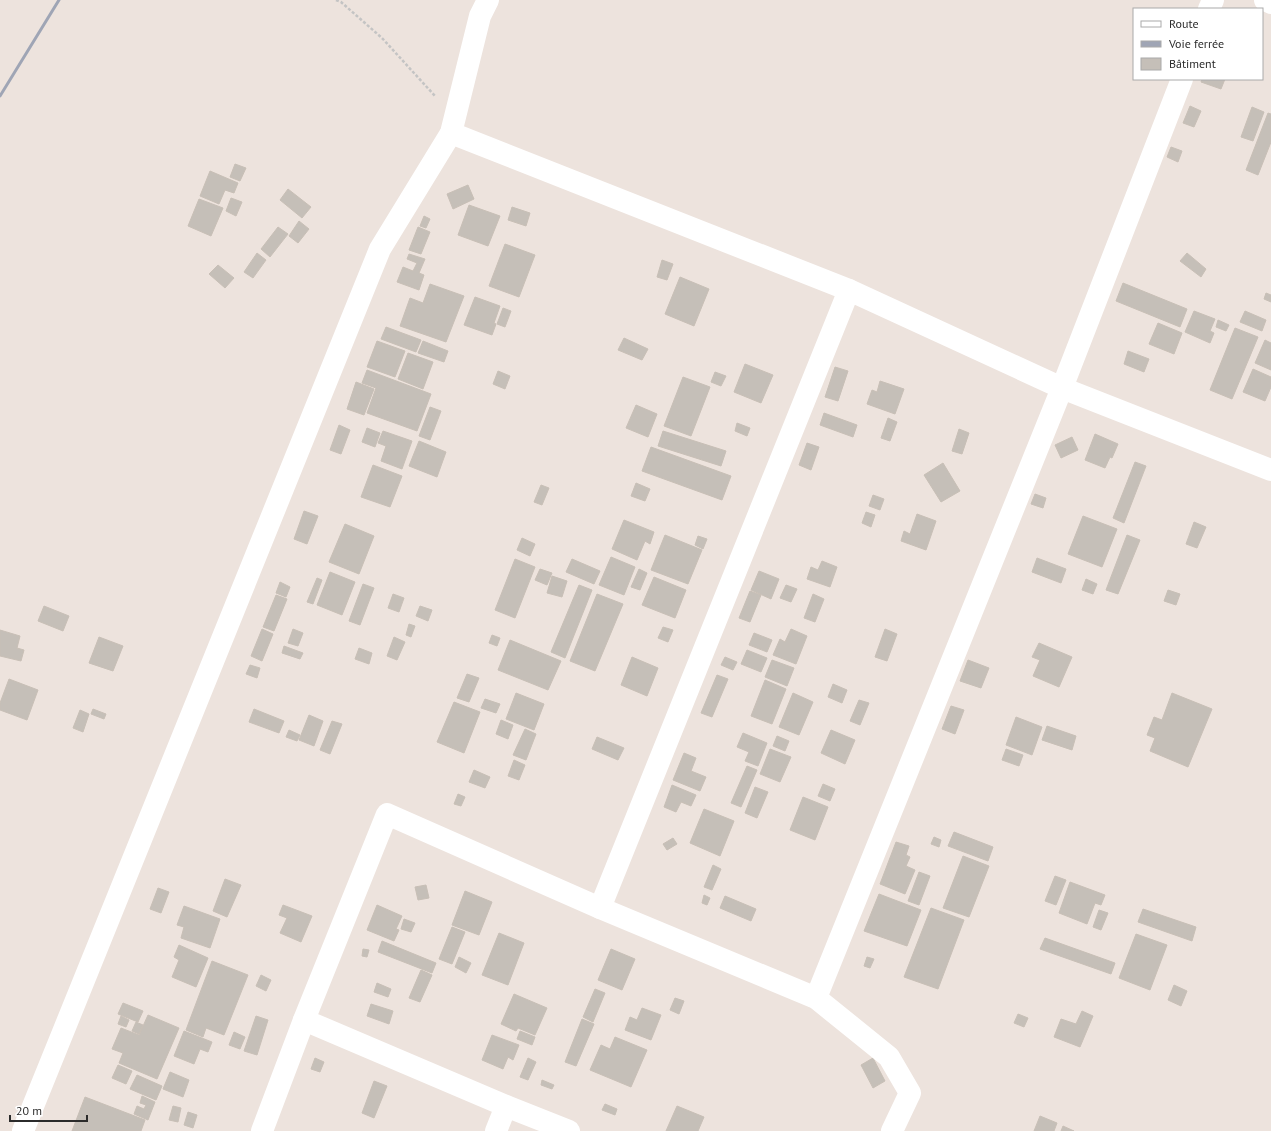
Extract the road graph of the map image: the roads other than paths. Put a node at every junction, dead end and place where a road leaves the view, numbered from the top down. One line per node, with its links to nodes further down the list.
1 (488, 0): 5 (street)
2 (1265, 0): 3 (street)
3 (1271, 3)
4 (1182, 80): 7 (street)
5 (451, 133): 6 (street); 13 (street)
6 (849, 290): 7 (street); 9 (street)
7 (1062, 388): 8 (street); 10 (street)
8 (1271, 470)
9 (600, 908): 10 (street); 11 (street)
10 (816, 998): 17 (street)
11 (304, 1020): 12 (street); 14 (street)
12 (506, 1106): 15 (street); 16 (street)
13 (23, 1131)
14 (262, 1131)
15 (496, 1131)
16 (568, 1131)
17 (892, 1131)

